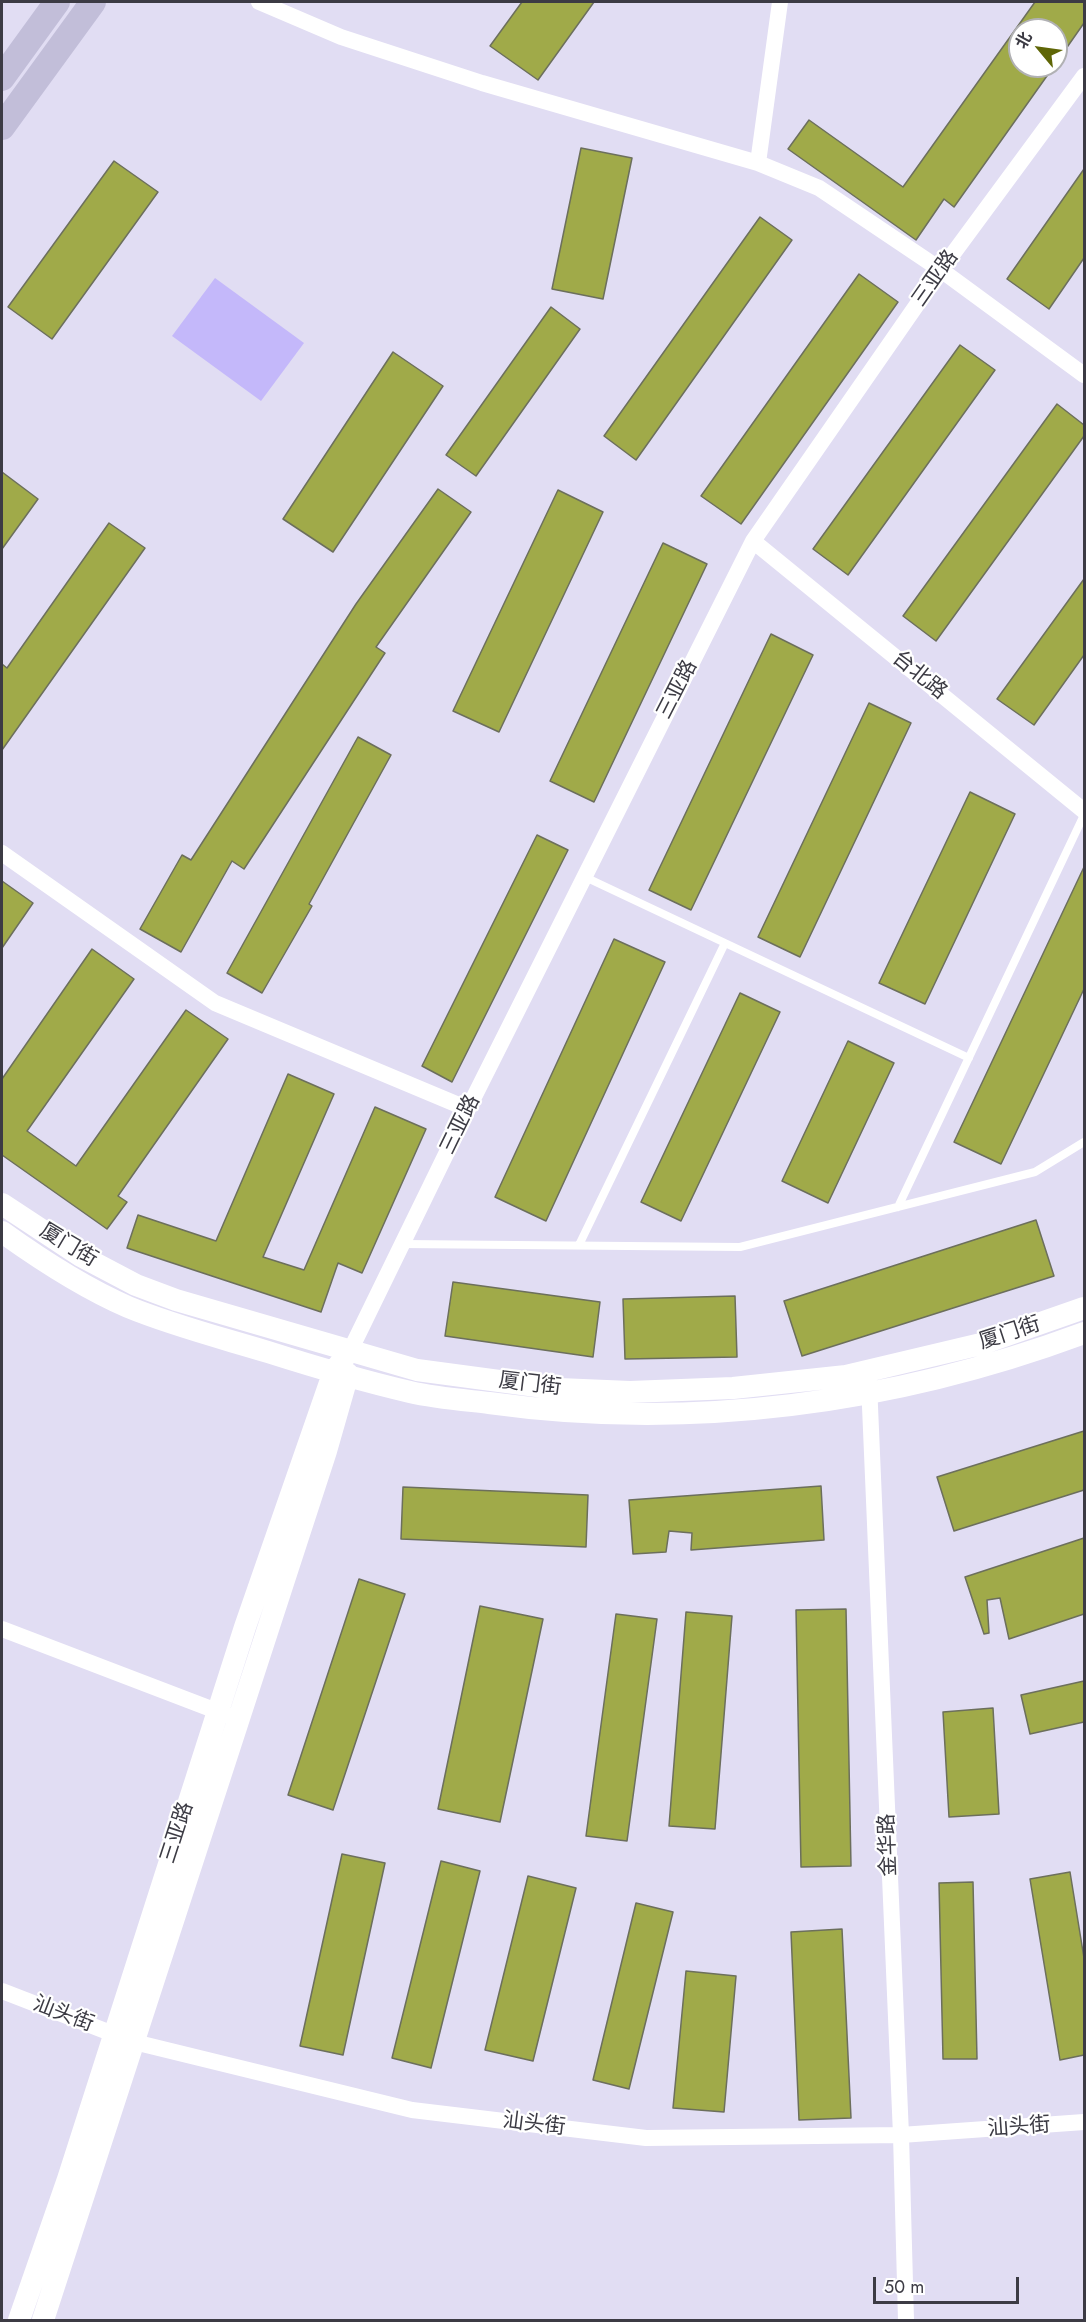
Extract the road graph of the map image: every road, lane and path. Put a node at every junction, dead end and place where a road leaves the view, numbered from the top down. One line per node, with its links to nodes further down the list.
1 (57, 2): 6 (main road)
2 (93, 2): 7 (main road)
3 (259, 2): 8 (street)
4 (780, 2): 8 (street)
5 (1084, 76): 9 (street, 三亚路)
6 (2, 78)
7 (2, 127)
8 (758, 163): 9 (street)
9 (941, 270): 10 (street); 11 (street, 三亚路)
10 (1084, 375)
11 (753, 541): 12 (street, 台北路); 14 (street, 三亚路)
12 (1084, 813): 16 (lane)
13 (2, 853): 17 (street)
14 (585, 878): 15 (lane); 17 (street, 三亚路)
15 (725, 943): 16 (lane); 23 (lane)
16 (969, 1058): 20 (lane)
17 (468, 1109): 22 (street, 三亚路)
18 (1084, 1142): 20 (lane)
19 (2, 1204): 26 (main road, 厦门街)
20 (898, 1207): 23 (lane)
21 (2, 1232): 28 (main road, 厦门街)
22 (403, 1244): 23 (lane); 26 (street, 三亚路)
23 (579, 1245)
24 (1084, 1308): 27 (main road, 厦门街)
25 (1084, 1333): 29 (main road, 厦门街)
26 (350, 1351): 27 (main road, 厦门街); 28 (main road, 三亚路)
27 (869, 1370): 29 (street, 金华路)
28 (341, 1373): 29 (main road, 厦门街); 31 (main road, 三亚路); 32 (main road, 三亚路)
29 (868, 1394): 36 (street, 金华路)
30 (2, 1629): 31 (street)
31 (217, 1712): 32 (street); 34 (main road, 三亚路)
32 (239, 1719): 34 (main road, 三亚路)
33 (2, 1991): 34 (street, 汕头街)
34 (124, 2038): 36 (street, 汕头街); 37 (main road, 三亚路); 38 (main road, 三亚路)
35 (1084, 2122): 36 (street, 汕头街)
36 (901, 2135): 39 (street, 金华路)
37 (20, 2320)
38 (43, 2320)
39 (906, 2320)

